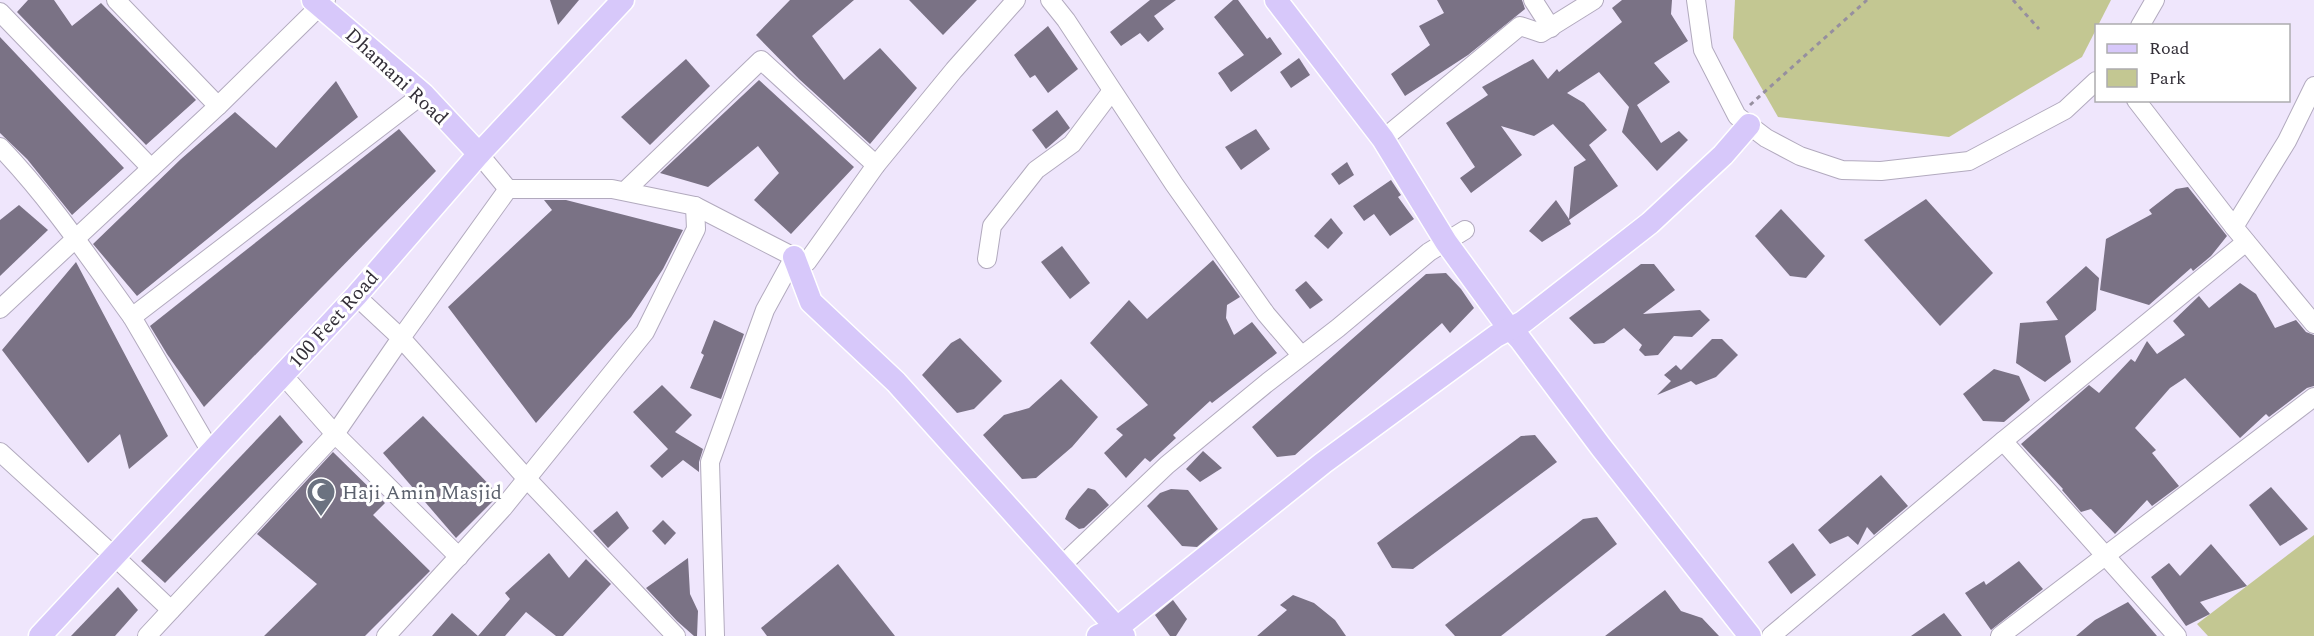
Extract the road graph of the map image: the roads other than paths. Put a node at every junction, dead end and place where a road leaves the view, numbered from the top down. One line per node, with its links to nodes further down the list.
1 (116, 0): 19 (street)
2 (1016, 0): 24 (street)
3 (1050, 0): 16 (street)
4 (1276, 0): 21 (main road)
5 (1533, 0): 13 (street)
6 (1594, 0): 13 (street)
7 (1696, 0): 20 (street)
8 (2155, 0): 12 (street)
9 (320, 2): 17 (main road, Dhamani Road); 19 (street)
10 (613, 5): 23 (main road, 100 Feet Road)
11 (0, 12): 25 (street)
12 (2141, 24)
13 (1551, 28): 21 (street)
14 (2095, 83): 20 (street)
15 (2314, 86): 29 (street)
16 (1111, 92): 34 (street); 41 (street)
17 (423, 94): 23 (main road, Dhamani Road); 37 (street)
18 (2138, 102): 29 (street)
19 (218, 106): 25 (street)
20 (1743, 121): 39 (main road)
21 (1383, 139): 30 (main road)
22 (0, 147): 31 (street)
23 (479, 154): 26 (street); 35 (main road, 100 Feet Road)
24 (876, 165): 27 (street); 33 (street)
25 (151, 168): 31 (street)
26 (508, 189): 27 (street); 40 (street)
27 (625, 191): 28 (street)
28 (695, 206): 33 (street); 48 (street)
29 (2234, 226): 32 (street)
30 (1456, 236): 39 (main road); 41 (street)
31 (75, 239): 36 (street); 37 (street)
32 (2246, 242): 38 (street); 45 (street)
33 (794, 257): 52 (main road); 59 (street)
34 (987, 259)
35 (356, 296): 40 (street); 42 (main road, 100 Feet Road)
36 (0, 309)
37 (132, 317): 47 (street)
38 (2314, 324)
39 (1510, 329): 54 (main road); 60 (main road)
40 (401, 338): 44 (street); 48 (street)
41 (1301, 356): 52 (street)
42 (283, 375): 44 (street); 47 (main road, 100 Feet Road)
43 (2314, 397): 49 (street)
44 (336, 434): 51 (street); 53 (street)
45 (2003, 441): 49 (street); 61 (street)
46 (0, 452): 50 (street)
47 (211, 452): 50 (main road, 100 Feet Road)
48 (527, 479): 51 (street); 58 (street)
49 (2106, 555): 62 (street); 63 (street)
50 (114, 556): 53 (street); 56 (main road, 100 Feet Road)
51 (459, 556): 55 (street)
52 (1062, 565): 54 (main road)
53 (171, 610): 57 (street)
54 (1113, 633)
55 (393, 634)
56 (40, 636)
57 (147, 636)
58 (676, 636)
59 (715, 636)
60 (1750, 636)
61 (1771, 636)
62 (2000, 636)
63 (2177, 636)

